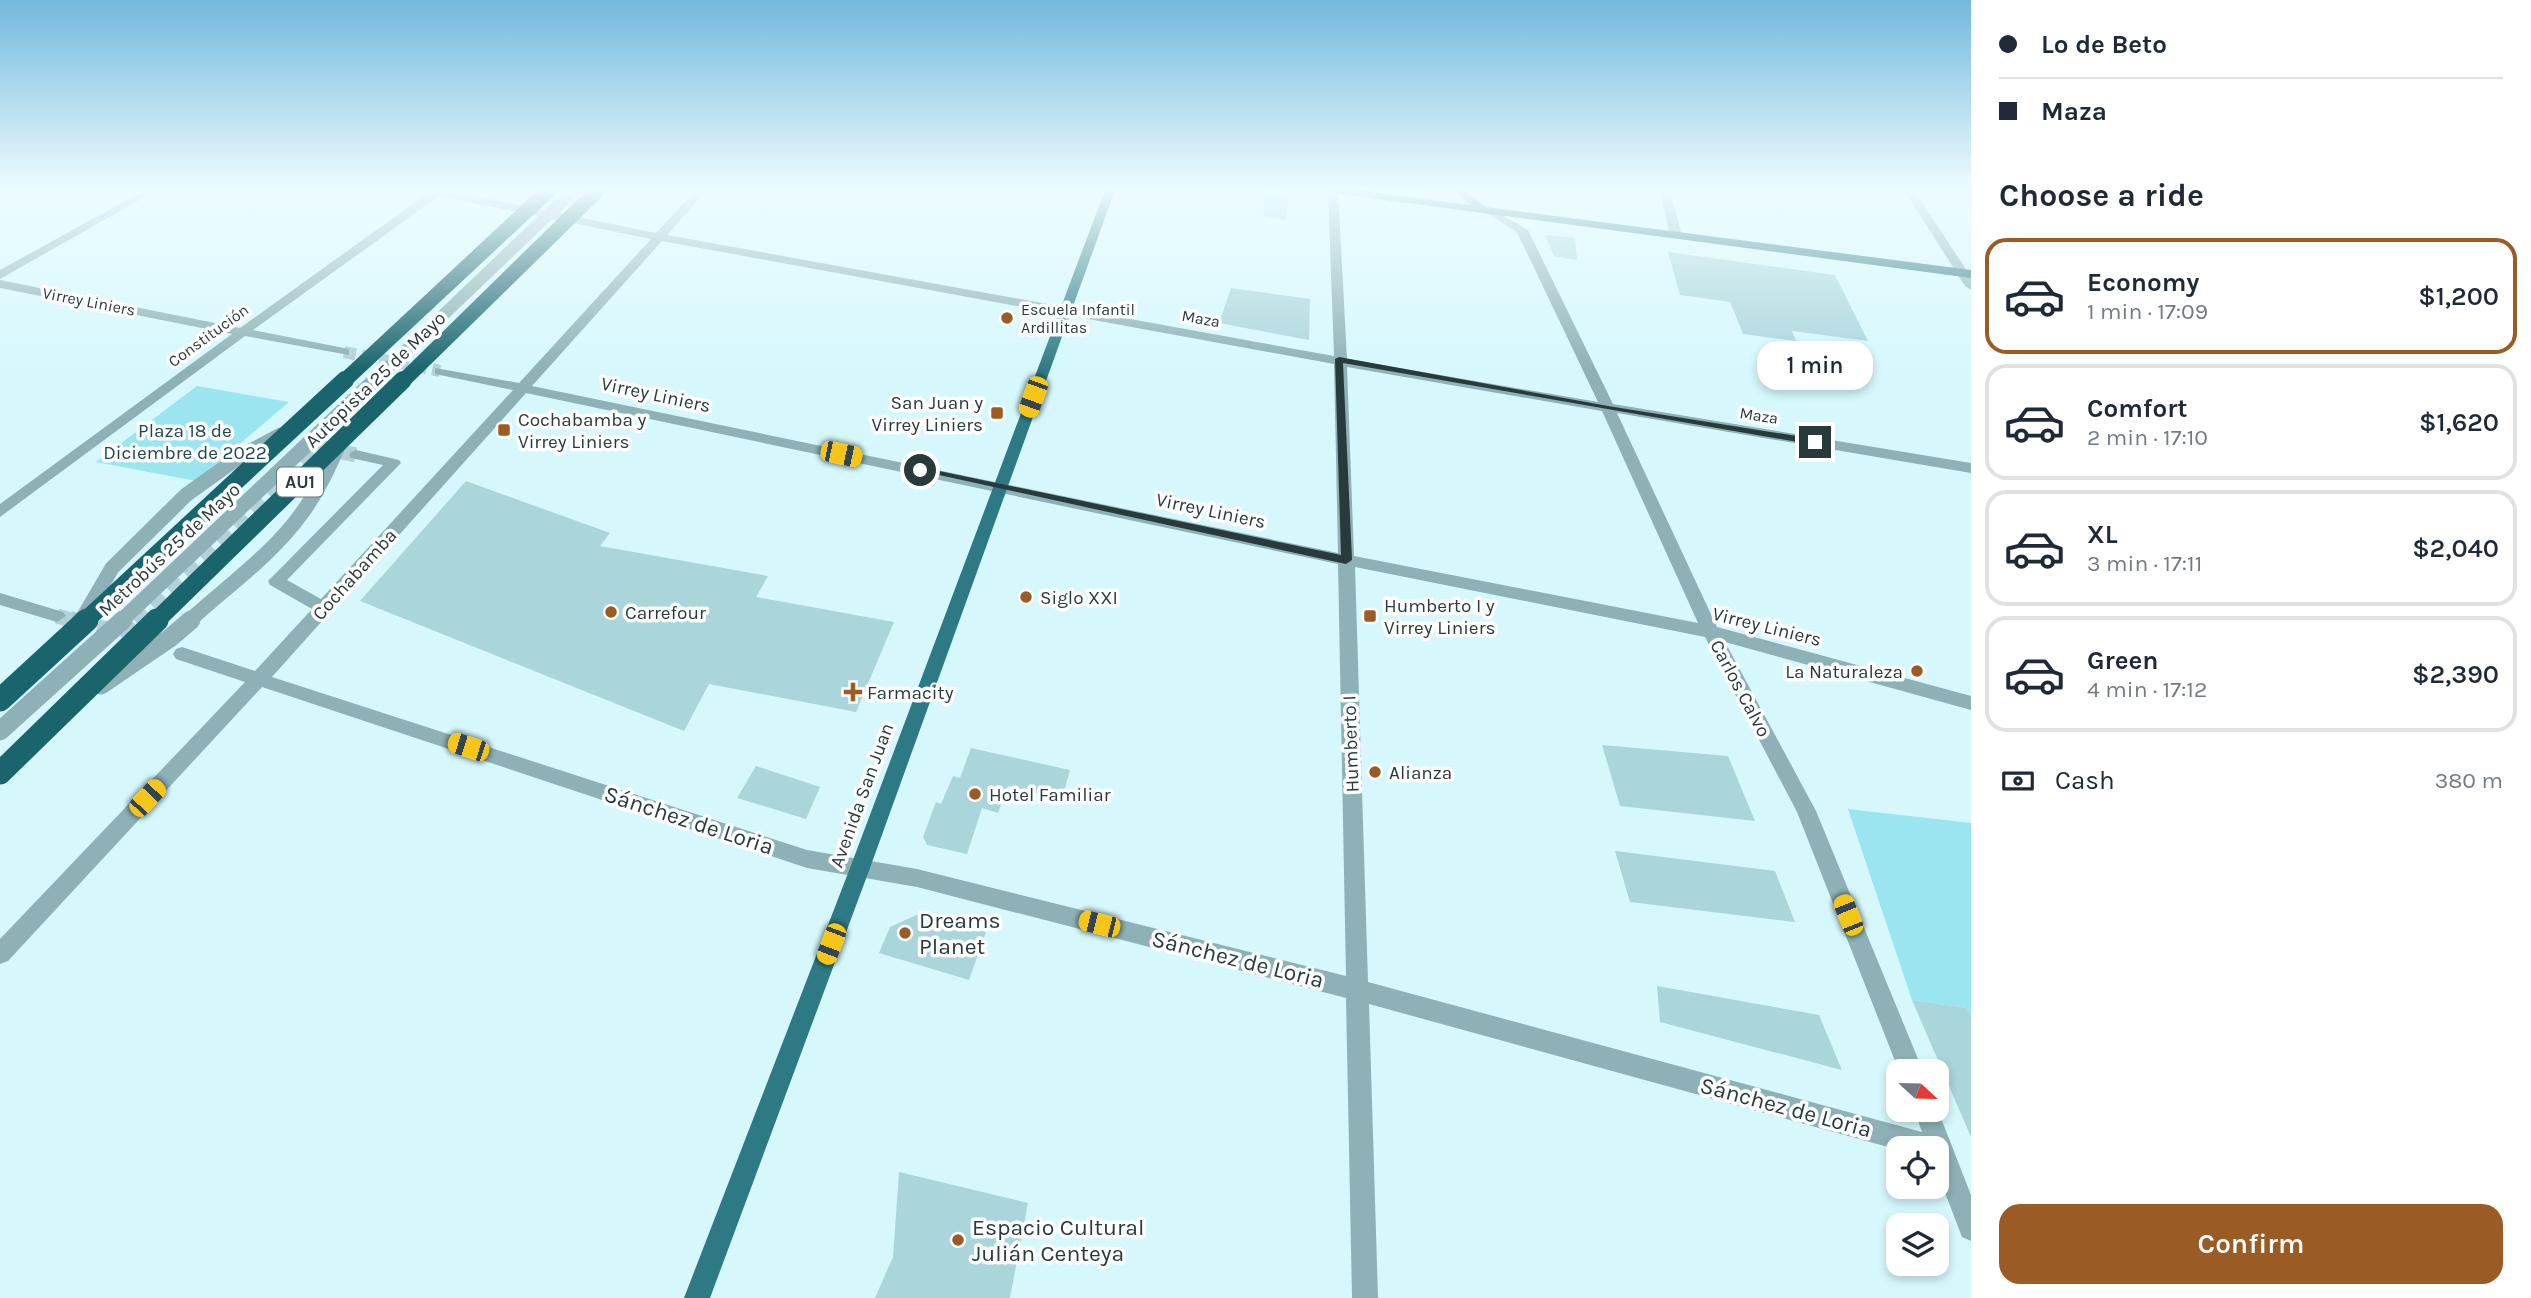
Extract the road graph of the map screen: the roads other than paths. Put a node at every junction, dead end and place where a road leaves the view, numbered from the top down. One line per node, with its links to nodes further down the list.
1 (44, 251): 14 (street)
2 (352, 251): 18 (street, Constitución)
3 (483, 251): 36 (highway, Autopista 25 de Mayo / AU1, bridge)
4 (510, 251): 39 (street, Metrobús 25 de Mayo, bridge)
5 (536, 251): 24 (highway, Autopista 25 de Mayo / AU1, bridge)
6 (646, 251): 22 (street, Cochabamba)
7 (731, 251): 17 (street, Maza)
8 (1087, 251): 17 (main road, Avenida San Juan)
9 (1335, 251): 20 (street, Humberto I)
10 (1531, 251): 23 (street, Carlos Calvo)
11 (1788, 251): 13 (main road)
12 (1951, 251): 13 (street)
13 (1967, 274): 16 (street)
14 (0, 275)
15 (0, 284): 18 (street, Virrey Liniers)
16 (1971, 286)
17 (1064, 312): 20 (street, Maza); 27 (main road, Avenida San Juan)
18 (242, 332): 19 (street, Virrey Liniers); 28 (street, Constitución)
19 (344, 352)
20 (1339, 359): 23 (street, Maza); 29 (street, Humberto I)
21 (440, 371): 22 (street, Virrey Liniers)
22 (522, 388): 27 (street, Virrey Liniers); 31 (street, Cochabamba)
23 (1608, 408): 26 (street, Maza); 33 (street, Carlos Calvo)
24 (341, 440): 38 (highway, Autopista 25 de Mayo / AU1, bridge); 38 (street, bridge)
25 (356, 455): 31 (street)
26 (1971, 468)
27 (1000, 487): 29 (street, Virrey Liniers); 41 (main road, Avenida San Juan)
28 (0, 512)
29 (1346, 560): 33 (street, Virrey Liniers); 43 (street, Humberto I)
30 (0, 599): 32 (street)
31 (323, 608): 35 (street, Cochabamba)
32 (57, 616)
33 (1711, 632): 37 (street, Virrey Liniers); 44 (street, Carlos Calvo)
34 (182, 654): 35 (street, Sánchez de Loria)
35 (259, 679): 41 (street, Sánchez de Loria); 42 (street, Cochabamba)
36 (0, 700)
37 (1971, 703)
38 (66, 709): 40 (highway, Autopista 25 de Mayo / AU1, bridge)
39 (0, 731)
40 (0, 773)
41 (860, 868): 43 (street, Sánchez de Loria); 48 (main road, Avenida San Juan)
42 (0, 954)
43 (1358, 990): 45 (street, Sánchez de Loria); 49 (street, Humberto I)
44 (1906, 1059)
45 (1891, 1136)
46 (1949, 1175): 47 (street)
47 (1971, 1228)
48 (697, 1298)
49 (1365, 1298)

